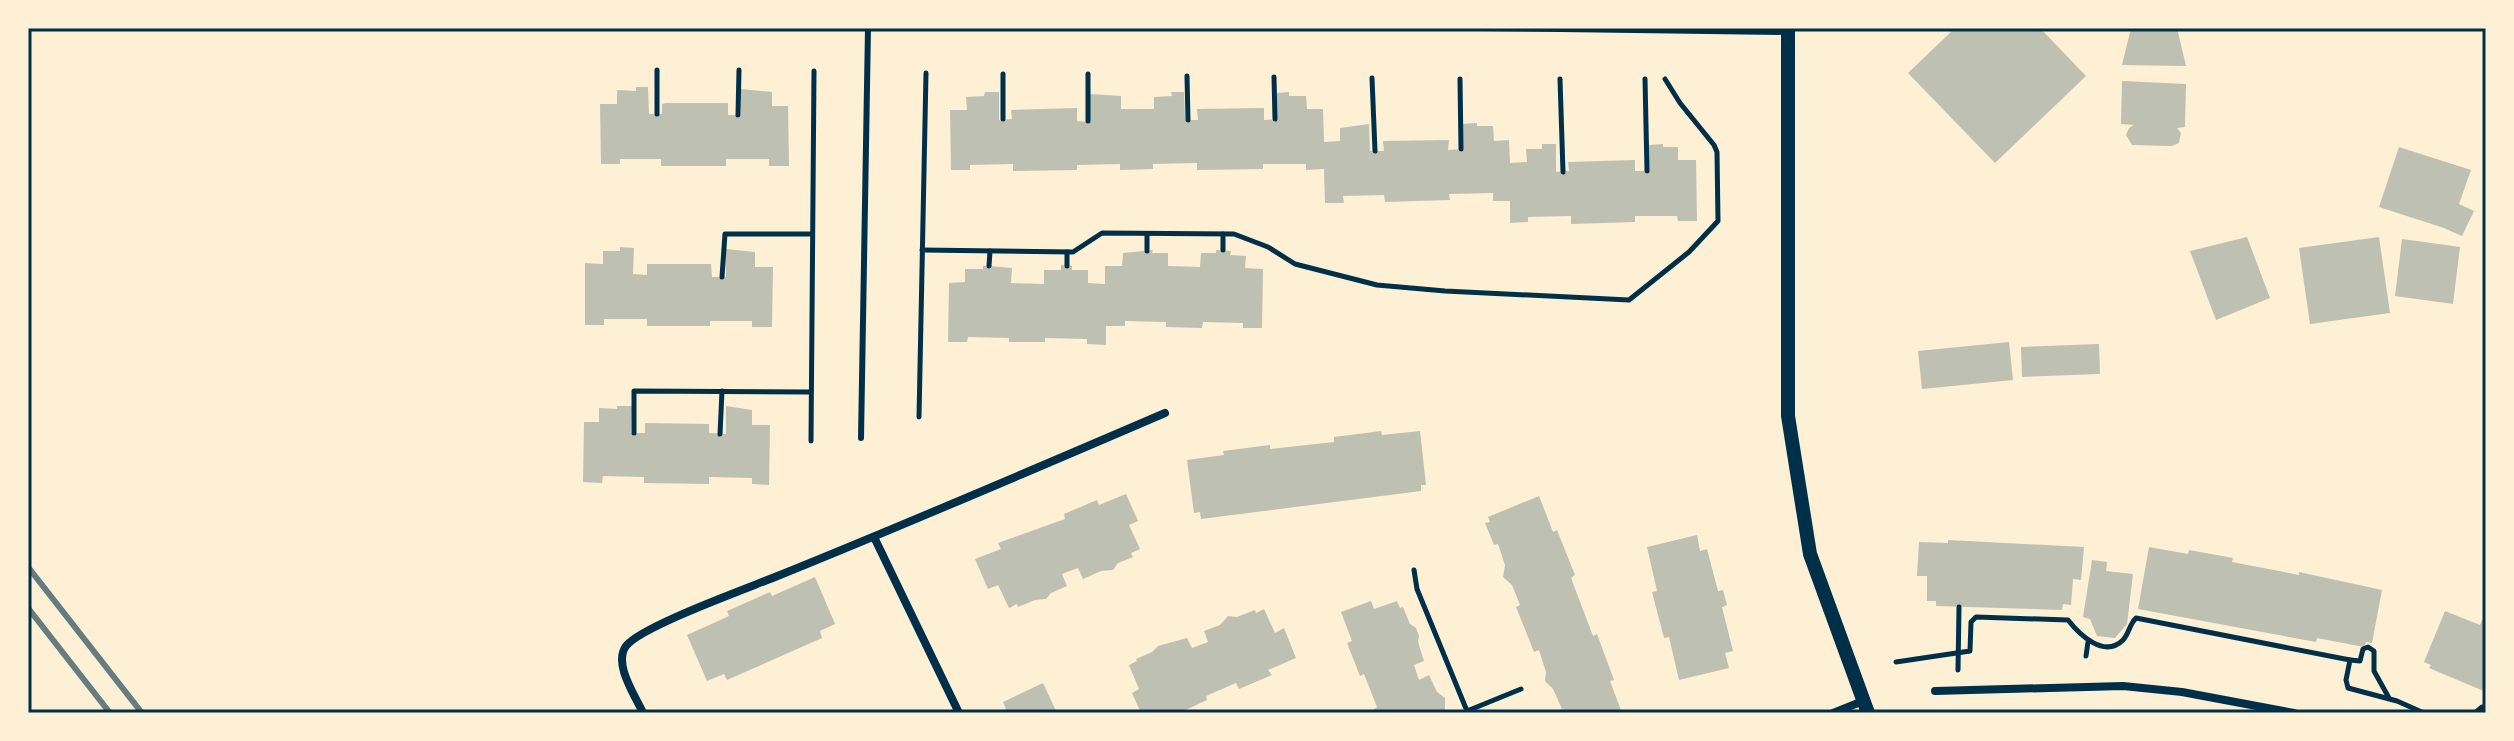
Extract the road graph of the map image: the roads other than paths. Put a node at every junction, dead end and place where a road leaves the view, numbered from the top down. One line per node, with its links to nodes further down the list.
1 (868, 28): 5 (lane)
2 (1478, 28): 3 (lane)
3 (1788, 30): 8 (street)
4 (1165, 413): 6 (street)
5 (861, 438)
6 (874, 537): 9 (street); 10 (street)
7 (1935, 691): 12 (street)
8 (1866, 707): 11 (street)
9 (643, 713)
10 (959, 713)
11 (1833, 713)
12 (2294, 713)

